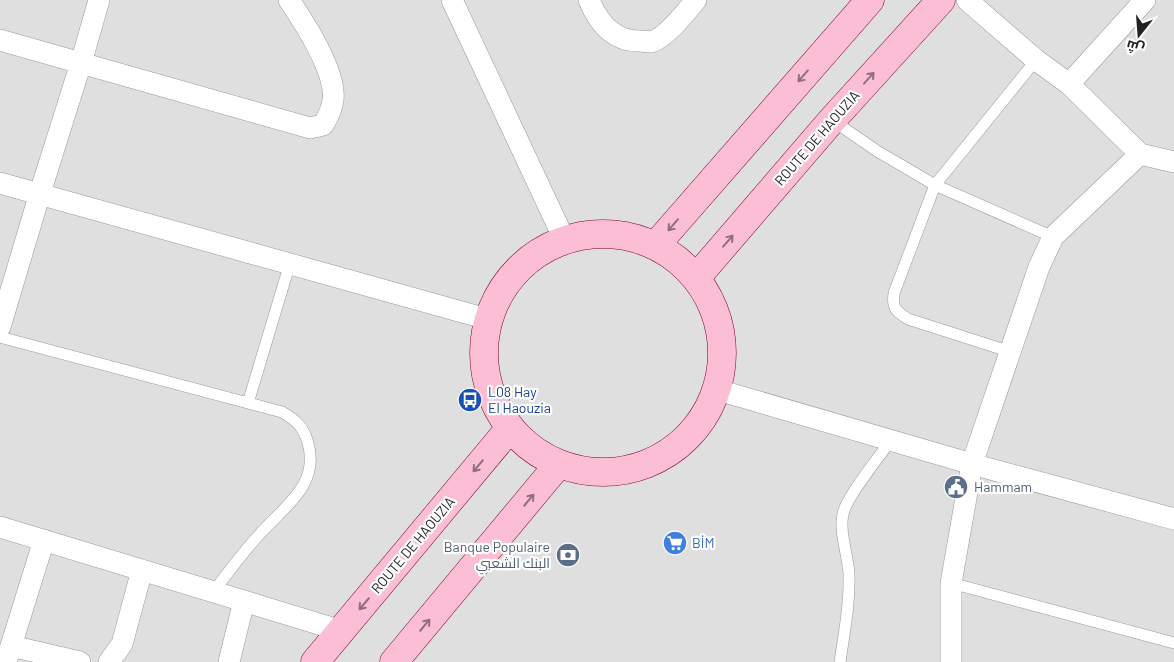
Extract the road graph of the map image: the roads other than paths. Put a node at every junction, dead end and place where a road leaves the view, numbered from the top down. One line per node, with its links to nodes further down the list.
1 (99, 0): 12 (street)
2 (288, 0): 12 (street)
3 (452, 0): 21 (street)
4 (589, 0): 5 (street)
5 (696, 0)
6 (870, 0): 22 (street, one-way to 22)
7 (941, 0): 14 (street, ROUTE DE HAOUZIA, one-way to 7)
8 (967, 0): 11 (street)
9 (1136, 3): 13 (street)
10 (0, 40): 12 (street)
11 (1036, 60): 13 (street); 18 (lane)
12 (81, 63): 19 (street)
13 (1069, 84): 15 (street)
14 (832, 120): 18 (lane); 24 (street, ROUTE DE HAOUZIA, one-way to 14)
15 (1140, 154): 16 (street); 20 (street)
16 (1174, 162)
17 (0, 183): 19 (street)
18 (935, 185): 20 (lane); 28 (lane)
19 (40, 193): 23 (street); 26 (street)
20 (1053, 237): 28 (street)
21 (564, 239): 22 (street); 25 (street)
22 (656, 246): 24 (street)
23 (290, 263): 25 (street); 30 (lane)
24 (696, 278): 29 (street)
25 (487, 319): 31 (street)
26 (0, 327)
27 (0, 337): 30 (lane)
28 (1011, 352): 34 (street)
29 (718, 390): 32 (street); 33 (street)
30 (248, 403): 40 (lane)
31 (510, 428): 33 (street); 42 (street, ROUTE DE HAOUZIA, one-way to 42)
32 (892, 440): 34 (street); 50 (lane)
33 (558, 464): 49 (street, one-way to 33)
34 (972, 464): 35 (street); 39 (street)
35 (1174, 519)
36 (0, 527): 37 (street)
37 (44, 540): 38 (street); 44 (street)
38 (142, 570): 40 (street); 46 (street)
39 (951, 583): 43 (lane); 51 (street)
40 (212, 592): 41 (street)
41 (244, 601): 42 (street); 47 (street)
42 (342, 631): 48 (street, ROUTE DE HAOUZIA)
43 (1174, 642)
44 (9, 654): 45 (street)
45 (80, 662)
46 (109, 662)
47 (229, 662)
48 (315, 662)
49 (394, 662)
50 (840, 662)
51 (951, 662)

